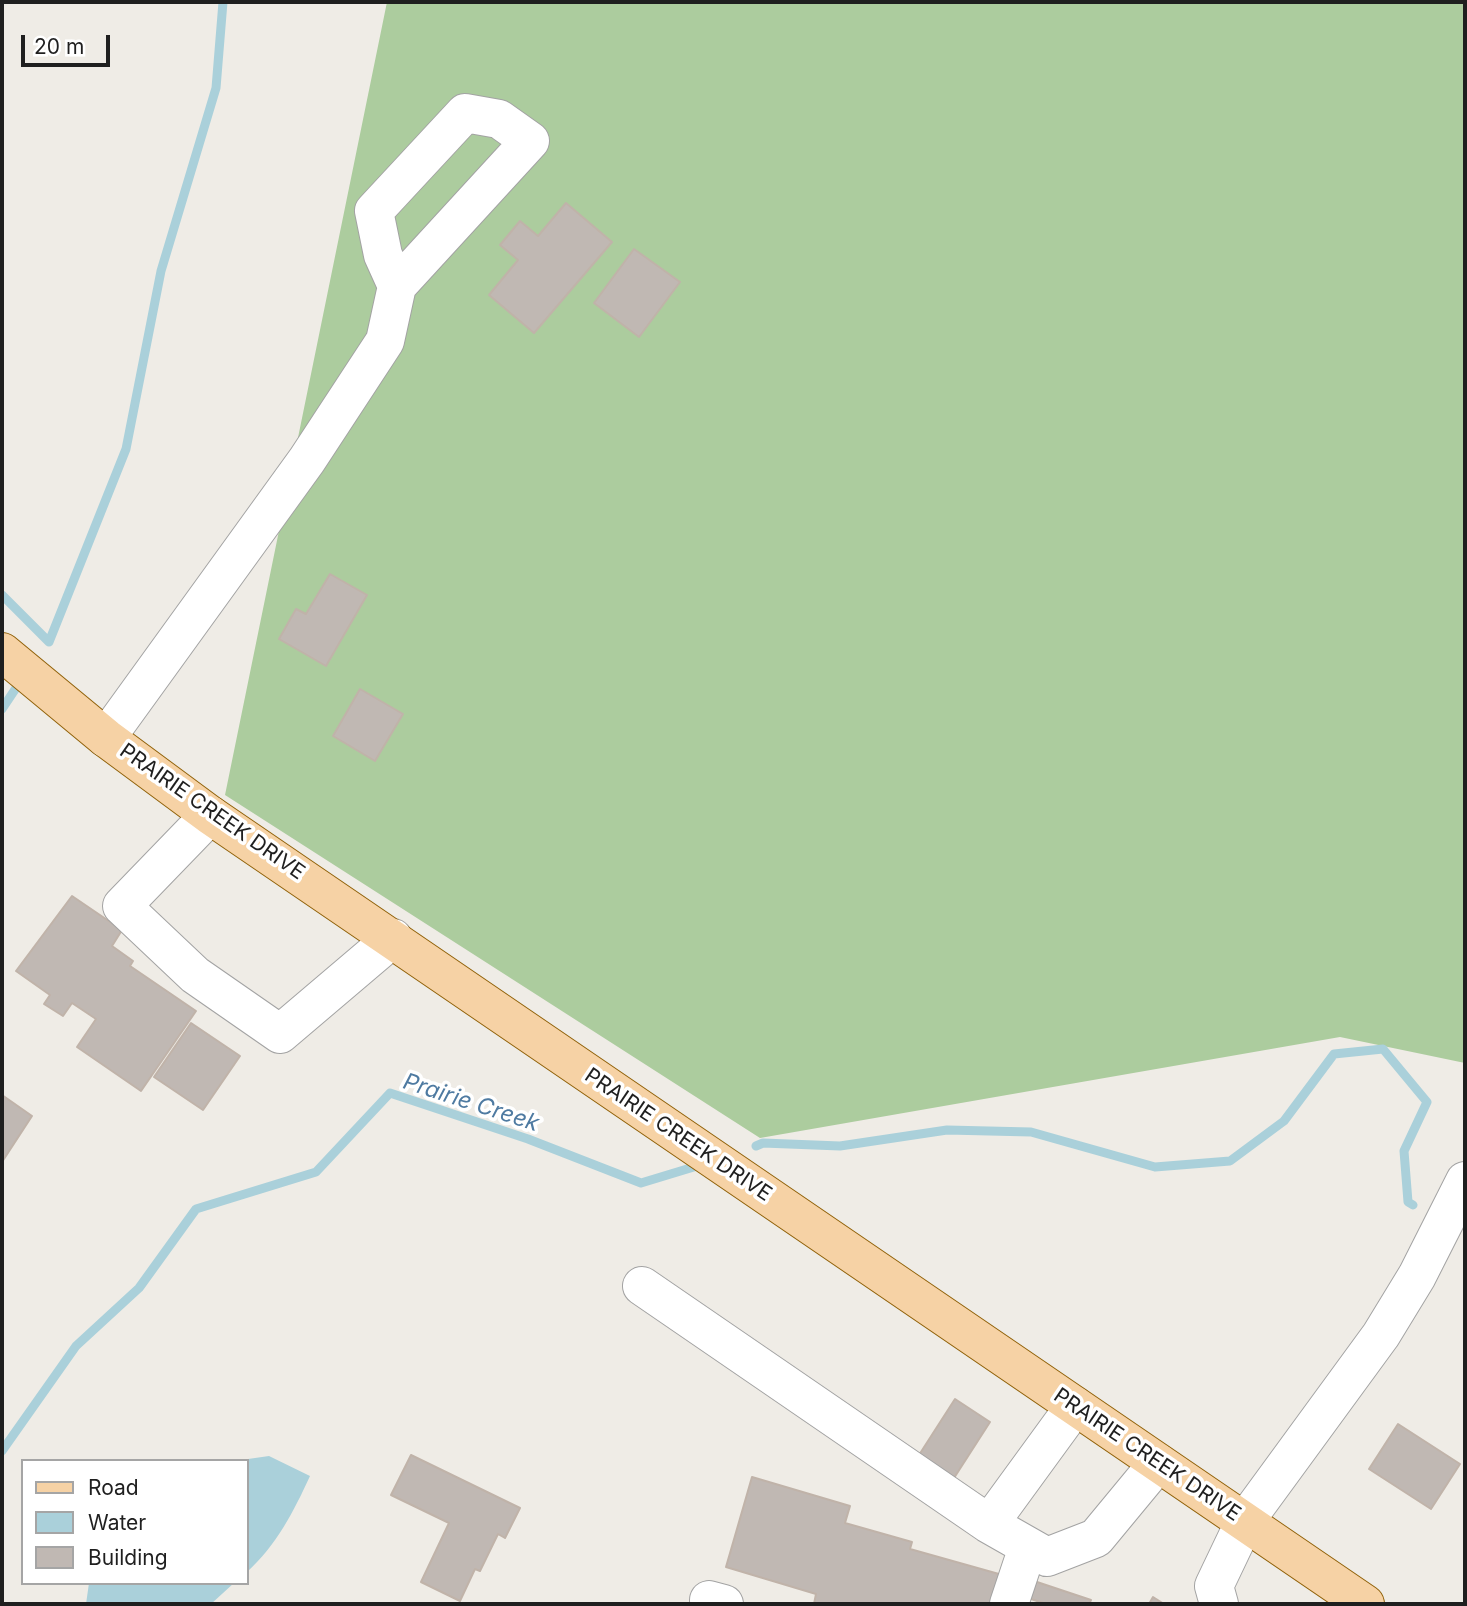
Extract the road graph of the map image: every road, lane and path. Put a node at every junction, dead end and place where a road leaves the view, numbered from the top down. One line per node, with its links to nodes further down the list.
1 (397, 286): 1 (street); 3 (street)
2 (2, 652): 3 (main road, PRAIRIE CREEK DRIVE)
3 (106, 738): 4 (main road, PRAIRIE CREEK DRIVE)
4 (210, 815): 5 (main road, PRAIRIE CREEK DRIVE); 5 (street)
5 (393, 938): 8 (main road, PRAIRIE CREEK DRIVE)
6 (1465, 1181): 10 (street)
7 (642, 1286): 11 (street)
8 (1075, 1406): 9 (main road, PRAIRIE CREEK DRIVE); 11 (street)
9 (1158, 1463): 10 (main road, PRAIRIE CREEK DRIVE); 12 (street)
10 (1245, 1521): 14 (street); 15 (main road, PRAIRIE CREEK DRIVE)
11 (989, 1524): 12 (street)
12 (1028, 1547): 13 (street)
13 (1009, 1604)
14 (1219, 1604)
15 (1365, 1604)

